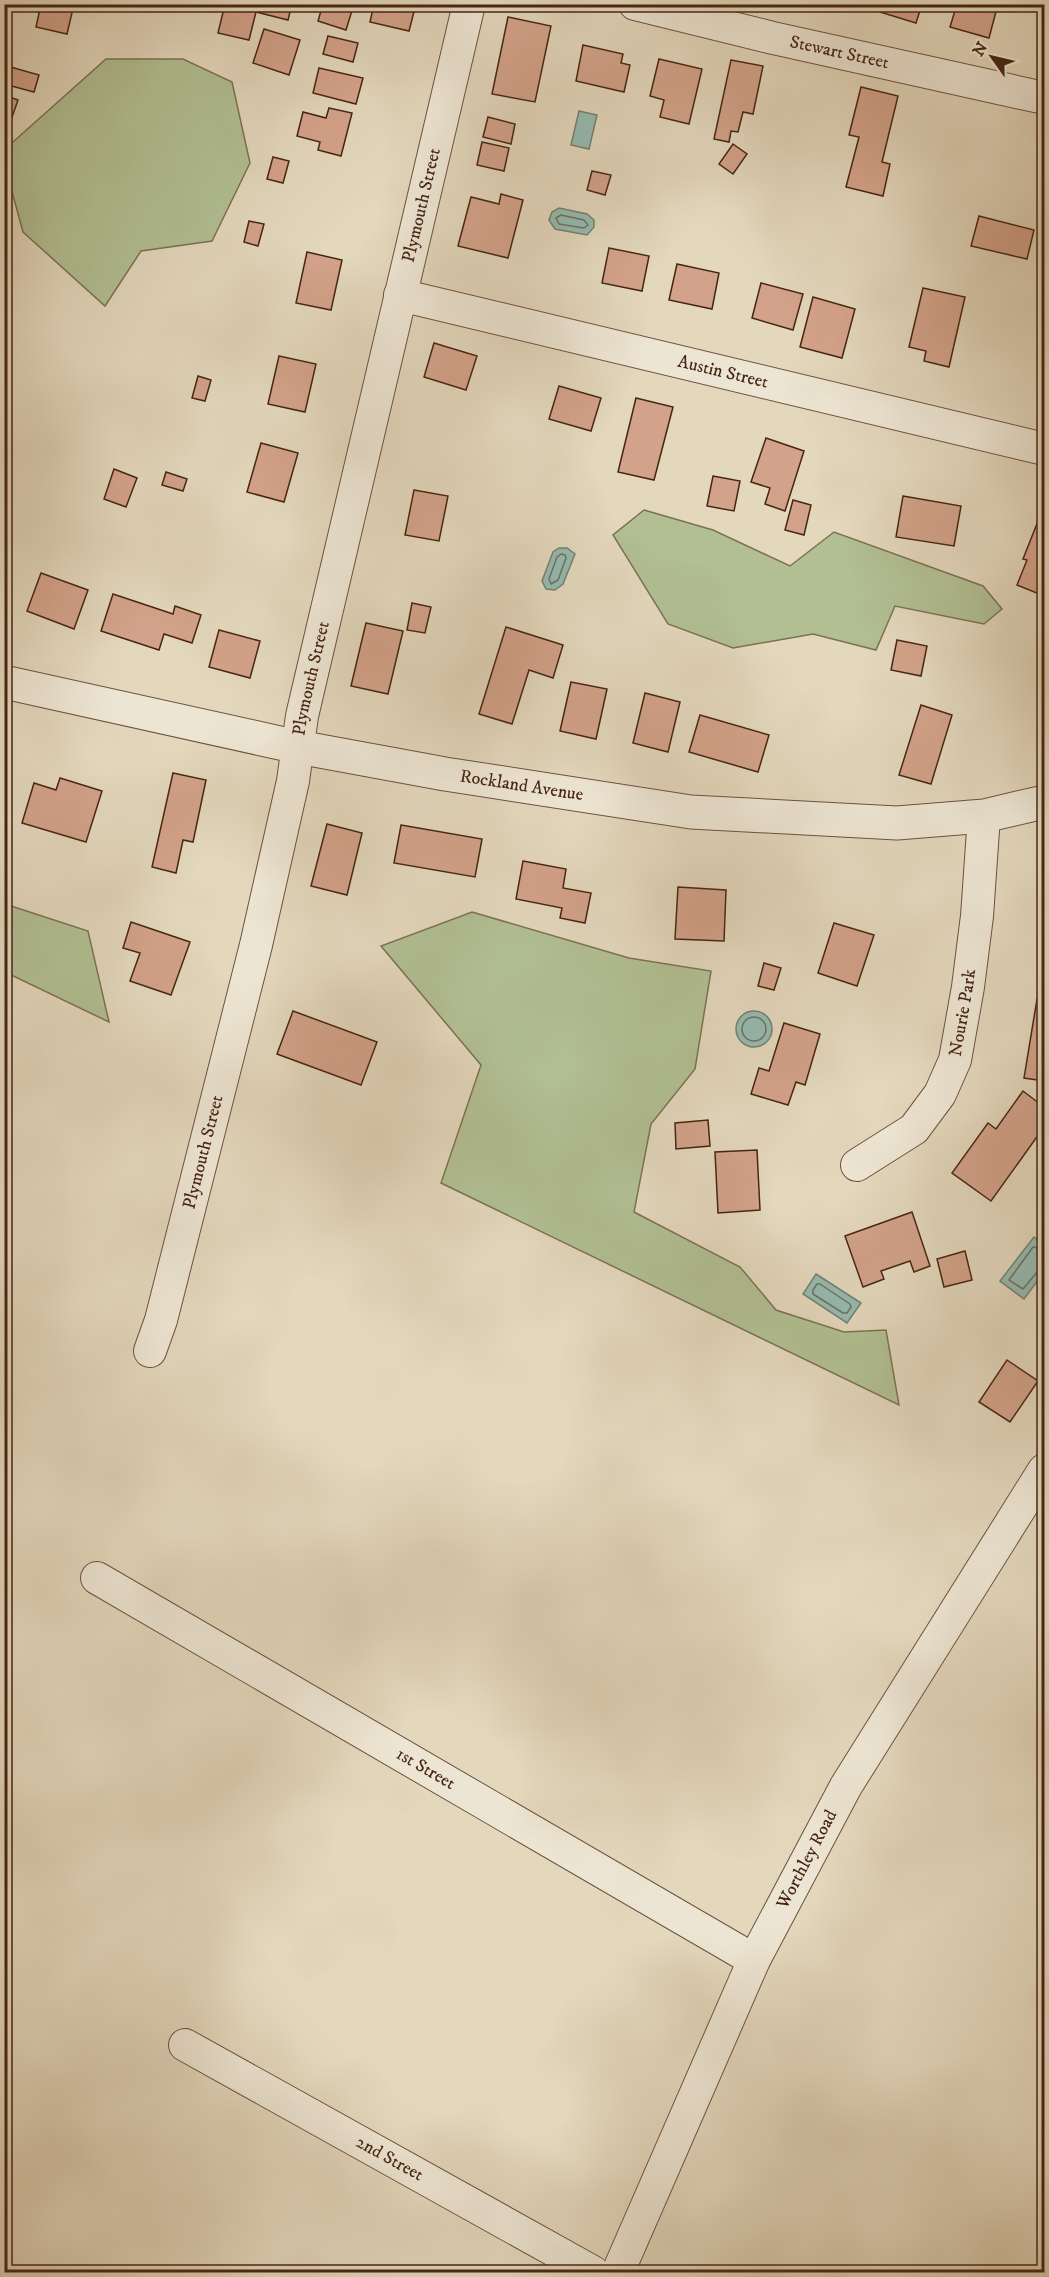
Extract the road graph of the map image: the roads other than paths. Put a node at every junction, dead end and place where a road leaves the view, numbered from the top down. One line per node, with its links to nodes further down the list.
1 (469, 4): 4 (street, Plymouth Street)
2 (635, 4): 3 (street, Stewart Street)
3 (1044, 98)
4 (400, 295): 5 (street, Austin Street); 7 (street, Plymouth Street)
5 (1044, 449)
6 (4, 682): 7 (street, Rockland Avenue)
7 (298, 747): 9 (street, Rockland Avenue); 11 (street, Plymouth Street)
8 (1044, 802): 9 (street, Rockland Avenue)
9 (984, 816): 10 (street, Nourie Park)
10 (856, 1165)
11 (150, 1351)
12 (1044, 1470): 14 (street, Worthley Road)
13 (97, 1578): 14 (street, 1st Street)
14 (754, 1960): 17 (street, Worthley Road)
15 (185, 2045): 16 (street, 2nd Street)
16 (593, 2272)
17 (618, 2272)

